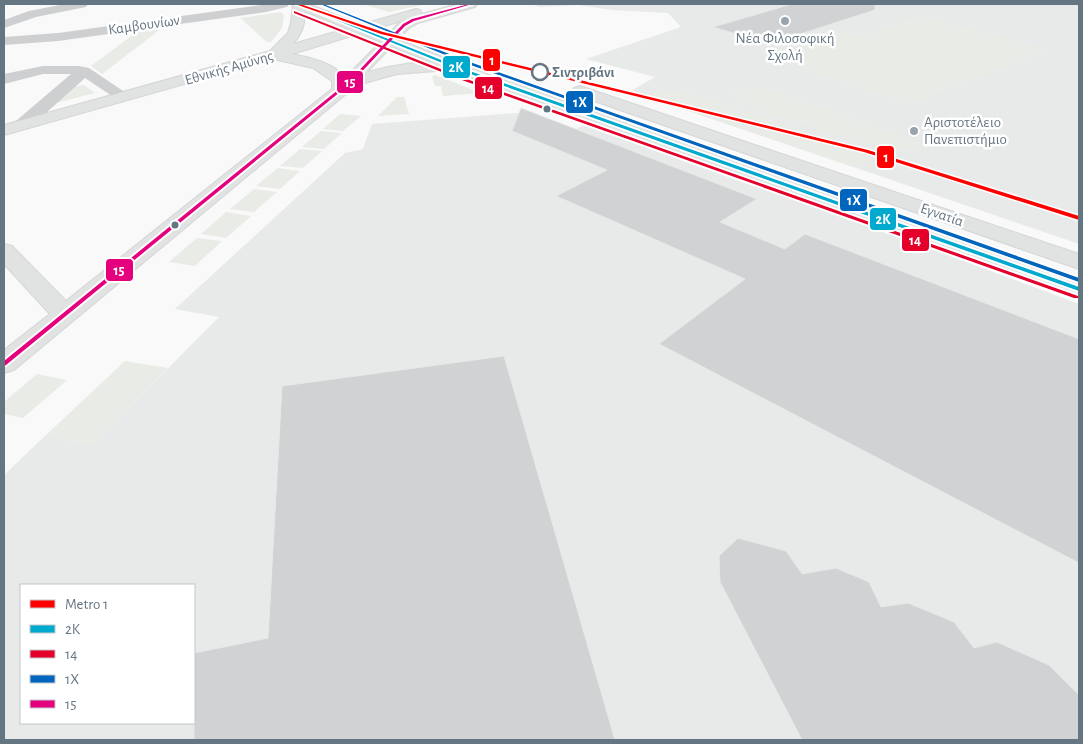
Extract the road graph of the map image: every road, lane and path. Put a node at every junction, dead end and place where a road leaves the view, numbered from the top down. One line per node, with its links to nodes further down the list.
1 (82, 4): 8 (street)
2 (283, 4): 13 (street, Καμβουνίων)
3 (298, 4): 11 (main road, Εγνατία); 14 (main road)
4 (323, 4): 9 (main road, Εγνατία)
5 (454, 4): 9 (main road, Εθνικής Αμύνης)
6 (471, 4): 12 (main road)
7 (20, 7): 8 (street)
8 (33, 14): 10 (street)
9 (380, 22): 11 (main road, Εθνικής Αμύνης); 12 (main road, Εγνατία)
10 (4, 24)
11 (359, 28): 12 (main road, Εγνατία); 14 (main road, Εθνικής Αμύνης)
12 (394, 35): 15 (main road, Εγνατία); 18 (main road); 23 (main road, Εγνατία)
13 (4, 41)
14 (274, 55): 18 (main road); 19 (main road, Εθνικής Αμύνης)
15 (464, 70): 18 (main road); 24 (main road, Εγνατία)
16 (84, 71): 17 (street); 19 (street); 20 (street)
17 (4, 79)
18 (345, 86): 25 (main road)
19 (124, 97): 20 (main road, Εθνικής Αμύνης)
20 (22, 125): 21 (main road, Εθνικής Αμύνης)
21 (4, 130)
22 (4, 251): 25 (main road)
23 (1079, 262)
24 (1079, 289)
25 (65, 315): 26 (main road)
26 (4, 364)

